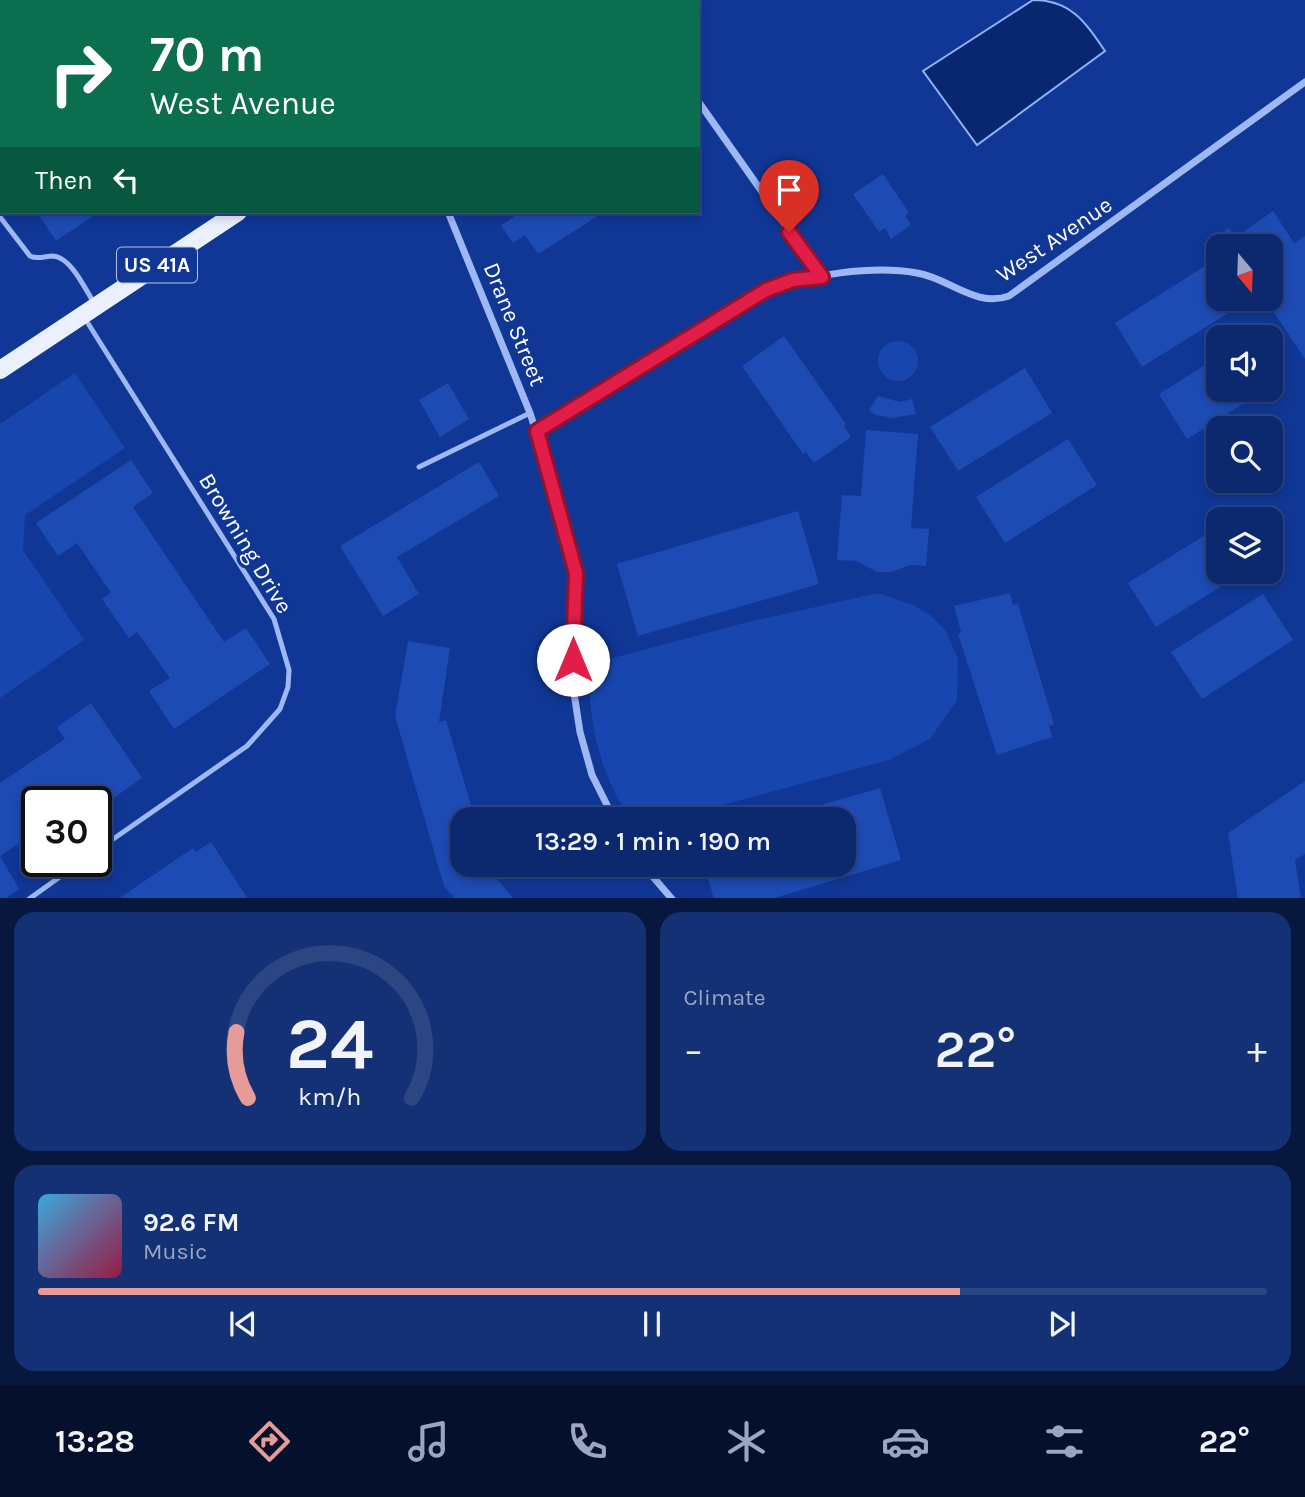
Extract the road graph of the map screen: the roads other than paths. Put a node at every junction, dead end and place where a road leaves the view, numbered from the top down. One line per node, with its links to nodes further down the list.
1 (1305, 82): 6 (street, West Avenue)
2 (700, 104): 6 (street)
3 (232, 214): 7 (main road, US 41A)
4 (449, 214): 9 (street, Drane Street)
5 (0, 217): 7 (lane, Browning Drive)
6 (822, 277): 10 (street, West Avenue)
7 (89, 310): 8 (main road, US 41A); 13 (lane, Browning Drive)
8 (0, 370)
9 (530, 413): 10 (street, Drane Street); 11 (lane)
10 (537, 431): 12 (street, Drane Street)
11 (419, 467)
12 (608, 807)
13 (112, 840)
14 (59, 877): 16 (lane)
15 (653, 877): 17 (street)
16 (29, 898)
17 (672, 898)

